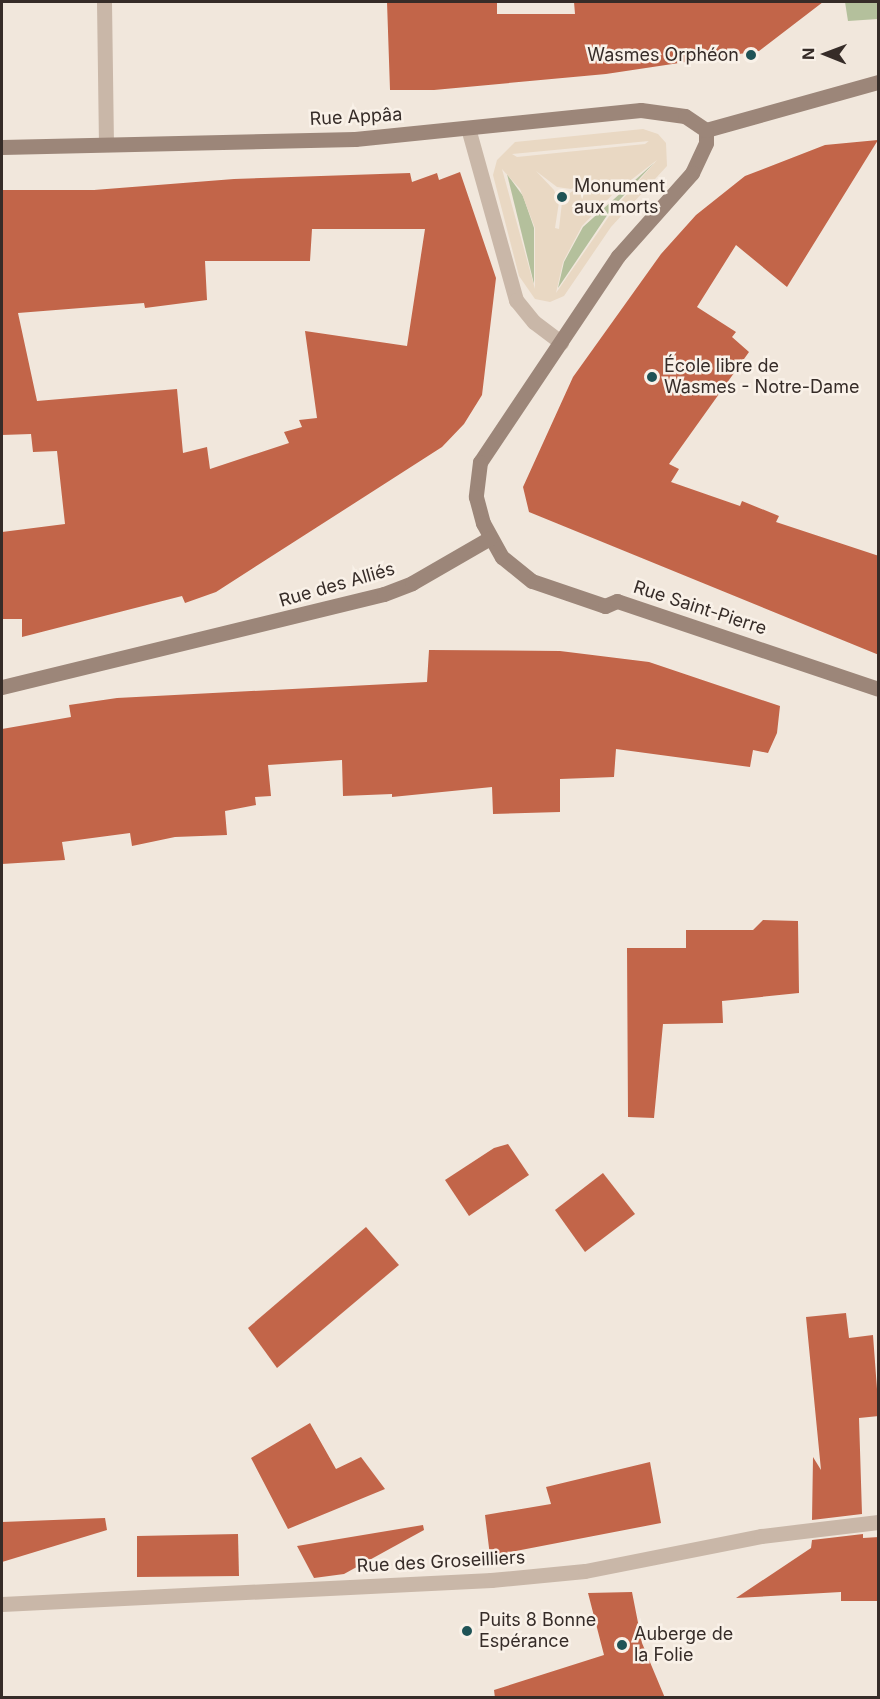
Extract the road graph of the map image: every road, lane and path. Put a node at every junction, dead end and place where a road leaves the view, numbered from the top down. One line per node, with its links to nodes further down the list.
1 (104, 2): 5 (street)
2 (879, 82): 4 (street)
3 (468, 128): 4 (street, Rue Appâa); 5 (street, Rue Appâa); 7 (street)
4 (706, 130): 7 (street)
5 (106, 143): 6 (street, Rue Appâa)
6 (2, 147)
7 (561, 342): 8 (street)
8 (490, 538): 9 (street, Rue des Alliés); 10 (street, Rue Saint-Pierre)
9 (2, 687)
10 (879, 688)
11 (879, 1522): 12 (street, Rue des Groseilliers)
12 (2, 1604)

